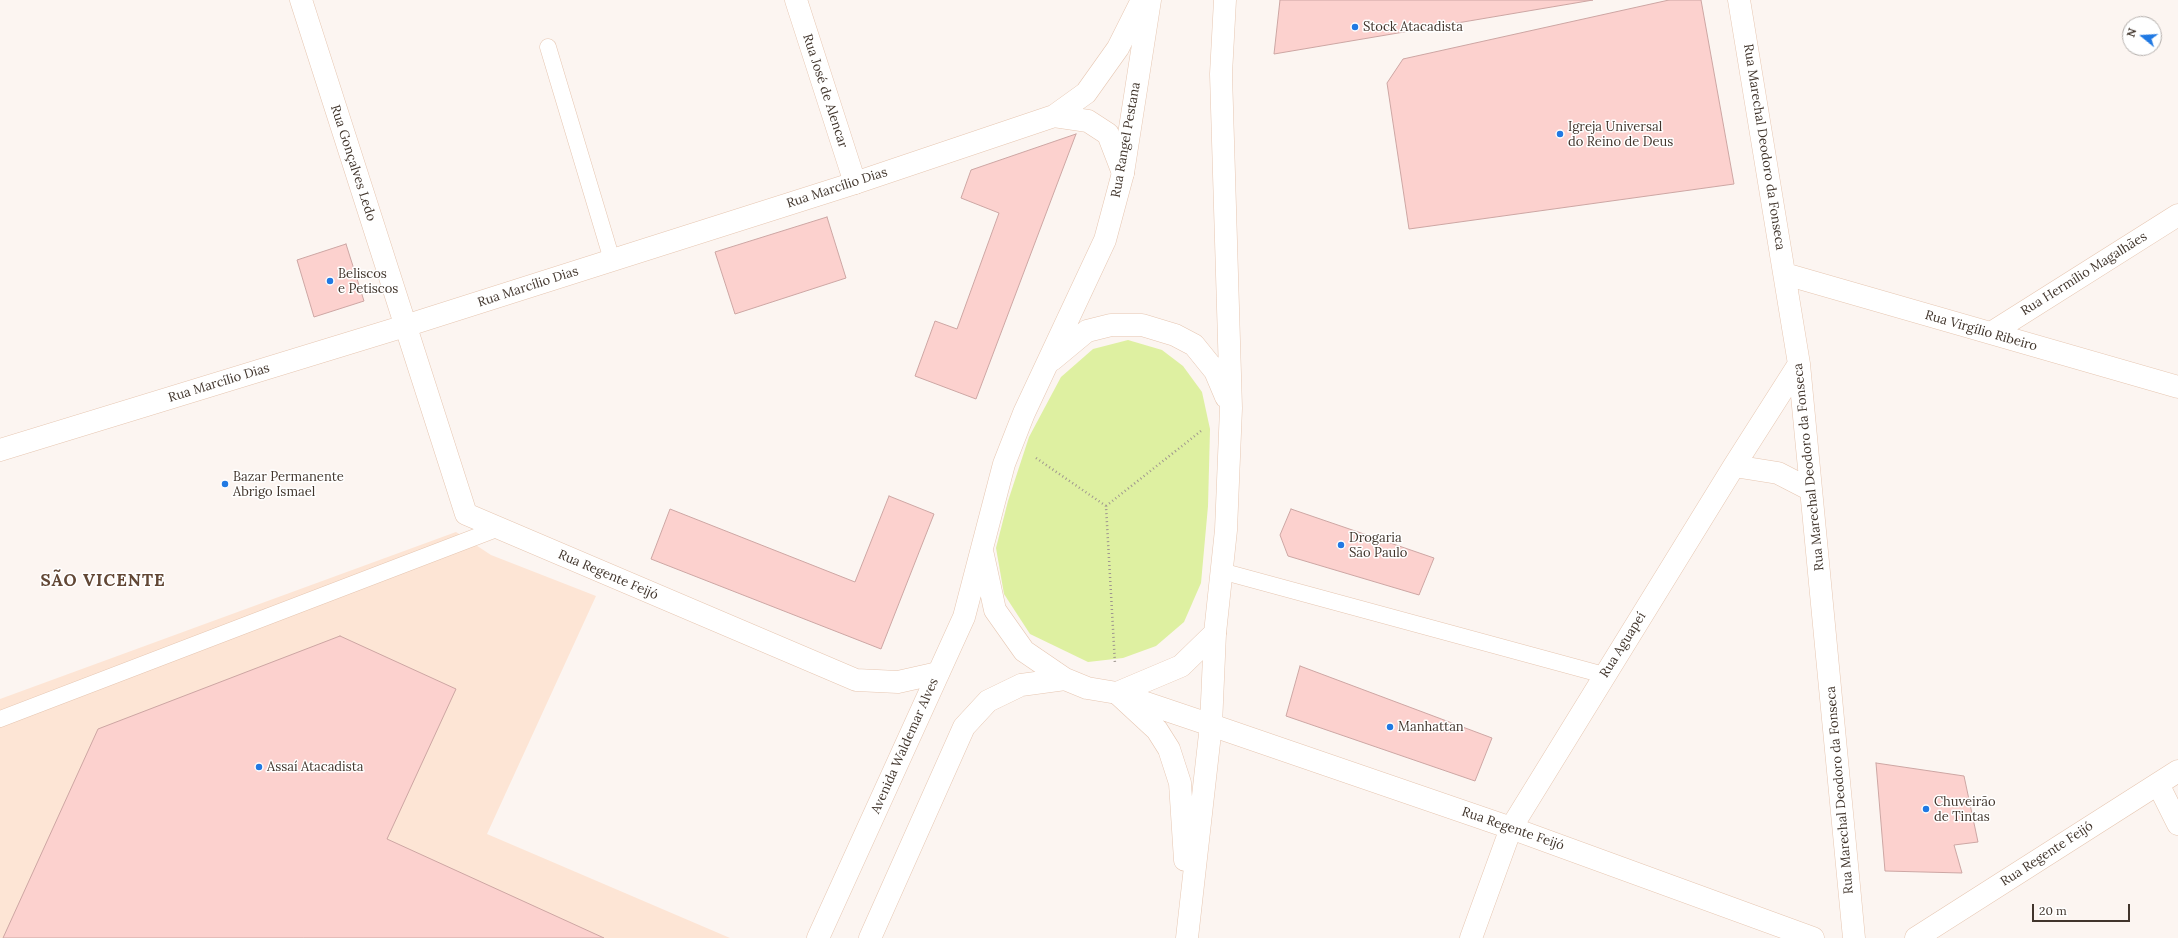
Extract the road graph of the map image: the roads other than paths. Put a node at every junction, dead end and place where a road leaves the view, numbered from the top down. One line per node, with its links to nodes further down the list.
1 (302, 0): 14 (street, Rua Gonçalves Ledo)
2 (796, 0): 10 (street, Rua José de Alencar)
3 (1142, 0): 8 (street, Rua Marcílio Dias)
4 (1150, 0): 9 (street, Rua Rangel Pestana)
5 (1225, 0): 19 (street)
6 (1740, 0): 13 (street, Rua Marechal Deodoro da Fonseca)
7 (548, 47): 12 (lane)
8 (1054, 116): 9 (street, Rua Marcílio Dias); 10 (street, Rua Marcílio Dias)
9 (1123, 173): 16 (street, Rua Rangel Pestana)
10 (855, 183): 12 (street, Rua Marcílio Dias)
11 (2178, 215): 15 (street, Rua Hermílio Magalhães)
12 (612, 260): 14 (street, Rua Marcílio Dias)
13 (1785, 274): 15 (street, Rua Virgílio Ribeiro); 17 (street, Rua Marechal Deodoro da Fonseca)
14 (405, 326): 21 (street, Rua Marcílio Dias); 24 (street, Rua Regente Feijó)
15 (1991, 333): 18 (street, Rua Virgílio Ribeiro)
16 (1048, 364): 19 (street); 20 (street, Rua Rangel Pestana)
17 (1799, 364): 22 (street, Rua Aguapeí); 23 (street, Rua Marechal Deodoro da Fonseca)
18 (2178, 387)
19 (1231, 408): 26 (street)
20 (1012, 442): 25 (street, Avenida Waldemar Alves)
21 (0, 450)
22 (1734, 466): 23 (street); 29 (street, Rua Aguapeí)
23 (1811, 490): 44 (street, Rua Marechal Deodoro da Fonseca)
24 (498, 528): 28 (street, Rua Regente Feijó); 32 (lane)
25 (982, 552): 28 (street, Avenida Waldemar Alves); 30 (street)
26 (1221, 571): 27 (street); 29 (lane)
27 (1215, 632): 31 (street); 33 (street)
28 (938, 673): 39 (street, Avenida Waldemar Alves)
29 (1604, 675): 37 (street, Rua Aguapeí)
30 (1065, 680): 31 (street, Rua Regente Feijó); 40 (street)
31 (1116, 693): 33 (street, Rua Regente Feijó); 38 (street)
32 (0, 719)
33 (1211, 725): 37 (street, Rua Regente Feijó); 38 (street)
34 (2178, 771): 35 (street, Rua Regente Feijó)
35 (2158, 784): 36 (street); 45 (street, Rua Regente Feijó)
36 (2178, 824)
37 (1511, 828): 42 (street, Rua Aguapeí); 43 (street, Rua Regente Feijó)
38 (1189, 913): 41 (street)
39 (818, 938)
40 (870, 938)
41 (1187, 938)
42 (1471, 938)
43 (1813, 938)
44 (1854, 938)
45 (1916, 938)

